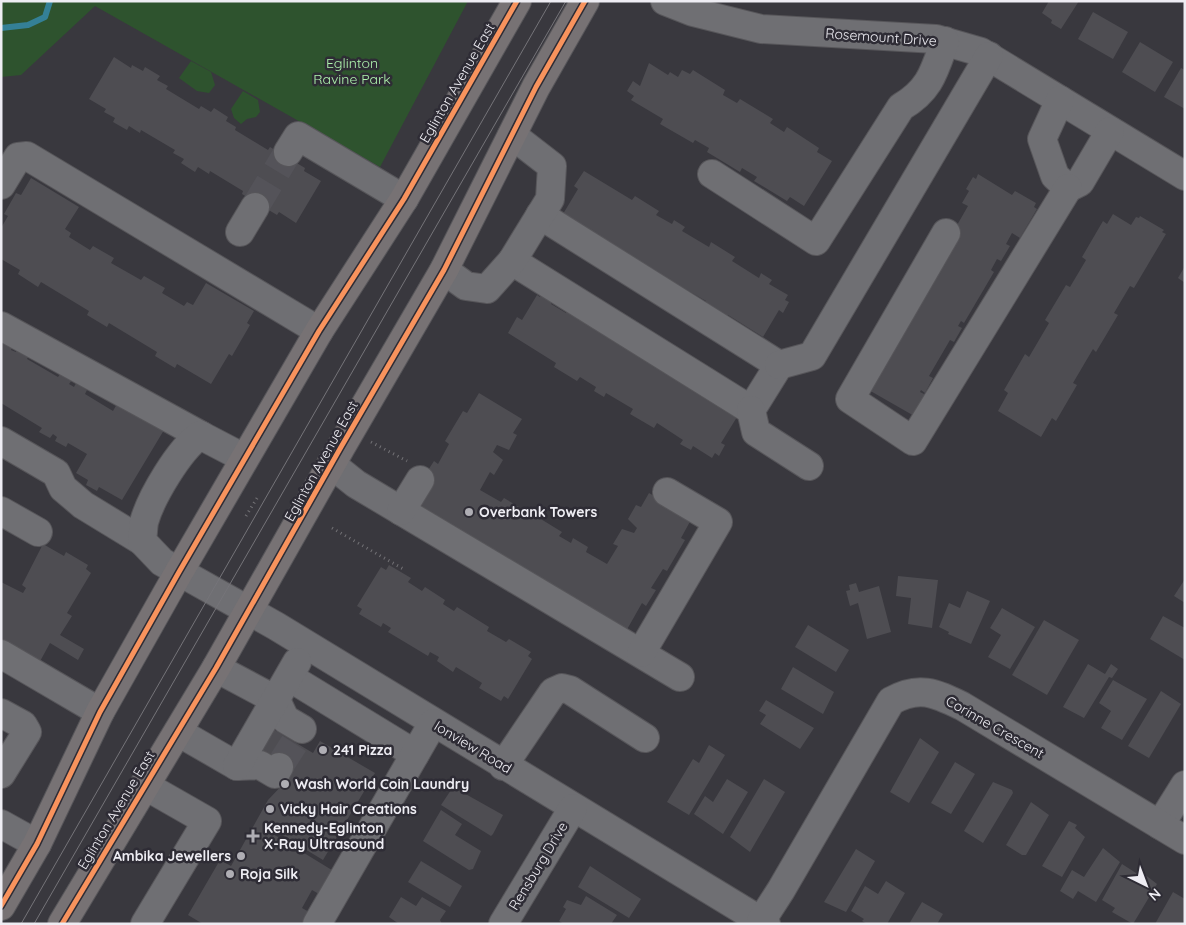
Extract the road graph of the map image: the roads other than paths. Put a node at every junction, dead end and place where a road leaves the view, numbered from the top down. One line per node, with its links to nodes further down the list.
1 (517, 1): 14 (main road, Eglinton Avenue East)
2 (585, 1): 8 (main road, Eglinton Avenue East)
3 (666, 1): 4 (street, Rosemount Drive)
4 (945, 41): 5 (street, Rosemount Drive); 10 (street)
5 (989, 56): 6 (street, Rosemount Drive); 23 (street)
6 (1060, 100): 7 (street, Rosemount Drive); 13 (street)
7 (1110, 131): 11 (street, Rosemount Drive); 13 (street)
8 (512, 135): 16 (street); 20 (main road, Eglinton Avenue East)
9 (288, 152): 14 (street)
10 (712, 174)
11 (1185, 176)
12 (1, 185): 22 (street)
13 (1068, 188): 18 (street)
14 (404, 199): 22 (main road, Eglinton Avenue East)
15 (255, 207): 17 (street)
16 (540, 215): 19 (street); 23 (street)
17 (240, 232)
18 (946, 233)
19 (512, 261): 20 (street); 24 (street)
20 (444, 270): 28 (main road, Eglinton Avenue East)
21 (1, 326): 25 (street)
22 (319, 332): 27 (main road, Eglinton Avenue East)
23 (779, 366): 24 (street)
24 (751, 410): 29 (street)
25 (202, 436): 27 (street); 35 (street)
26 (1, 442): 35 (street, Ionview Road)
27 (244, 458): 36 (main road, Eglinton Avenue East)
28 (331, 464): 33 (street); 37 (main road, Eglinton Avenue East)
29 (808, 466)
30 (418, 473): 33 (street)
31 (667, 492): 40 (street)
32 (1, 511): 34 (street)
33 (402, 511): 40 (street)
34 (38, 532)
35 (142, 541): 36 (street, Ionview Road)
36 (179, 572): 37 (street, Ionview Road); 44 (main road, Eglinton Avenue East)
37 (249, 611): 38 (street, Ionview Road); 41 (main road, Eglinton Avenue East)
38 (307, 646): 46 (street); 47 (street, Ionview Road)
39 (1, 654): 44 (street)
40 (641, 654): 42 (street)
41 (216, 668): 46 (street); 48 (main road, Eglinton Avenue East)
42 (680, 677)
43 (336, 705): 46 (street); 46 (street); 50 (street)
44 (100, 712): 59 (main road, Eglinton Avenue East)
45 (1, 713): 52 (street)
46 (288, 716): 48 (street)
47 (432, 723): 50 (street); 51 (street, Ionview Road)
48 (178, 732): 53 (main road, Eglinton Avenue East)
49 (645, 738): 51 (street)
50 (415, 754): 64 (street)
51 (503, 766): 55 (street, Ionview Road)
52 (1, 774)
53 (144, 785): 61 (street); 63 (main road, Eglinton Avenue East)
54 (1185, 786): 57 (street)
55 (573, 808): 62 (street, Ionview Road); 65 (street, Rensburg Drive)
56 (1, 824): 59 (street)
57 (1160, 825): 58 (street, Corinne Crescent); 62 (street, Corinne Crescent)
58 (1185, 840)
59 (37, 844): 60 (main road, Eglinton Avenue East)
60 (1, 906)
61 (154, 920)
62 (763, 922)
63 (62, 924)
64 (318, 924)
65 (503, 924)

